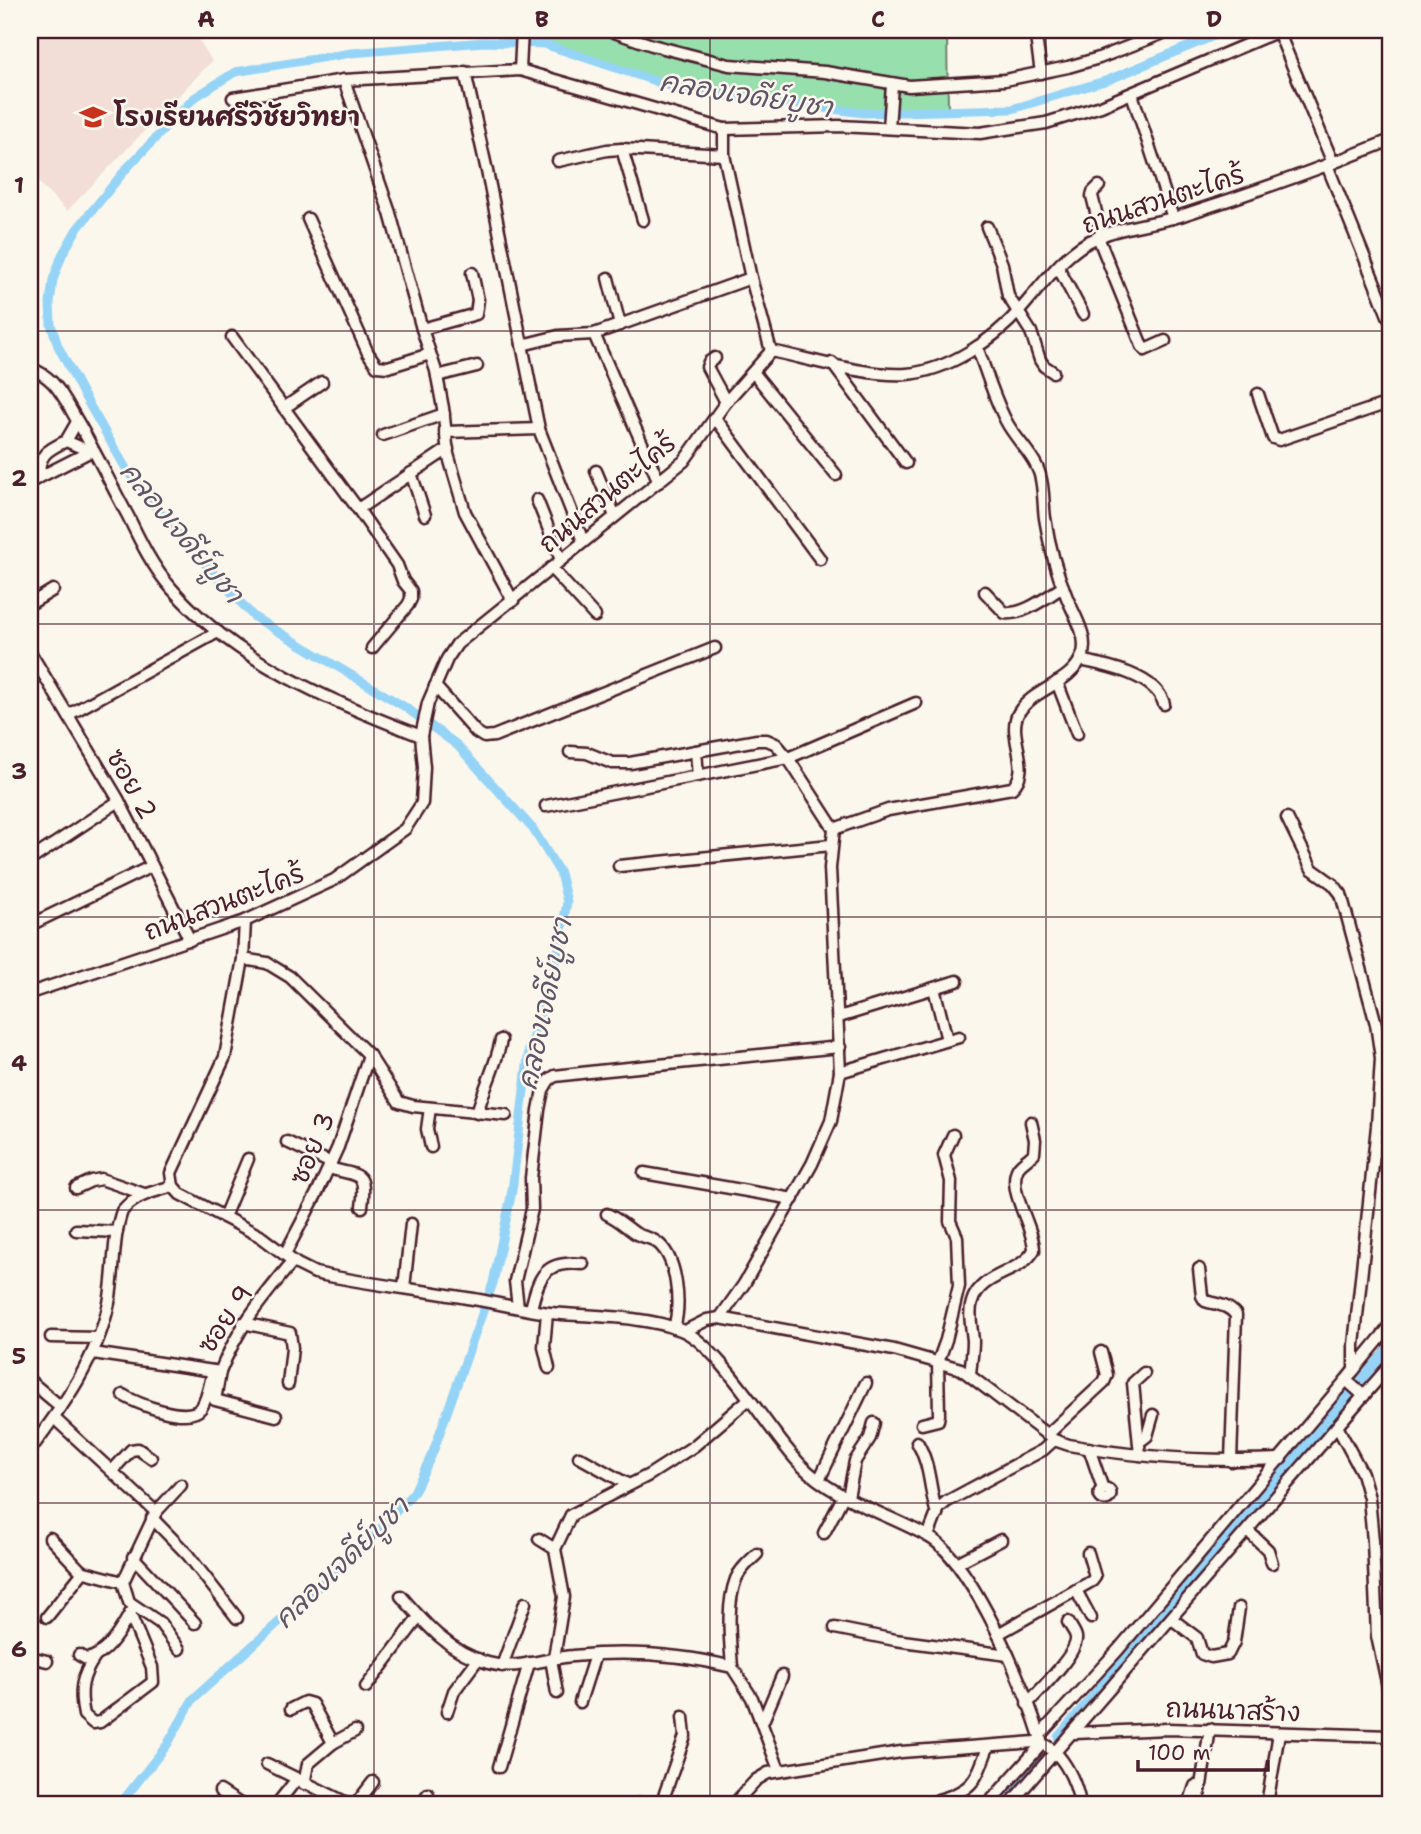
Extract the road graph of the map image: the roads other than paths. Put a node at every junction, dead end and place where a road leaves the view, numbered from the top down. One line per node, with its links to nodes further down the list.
1 (522, 30): 6 (street)
2 (607, 30): 10 (street)
3 (1035, 30): 8 (street)
4 (1171, 30): 8 (street)
5 (1280, 30): 11 (street); 19 (street)
6 (520, 65): 7 (street); 14 (street)
7 (465, 72): 9 (street); 38 (street)
8 (1041, 73): 10 (street)
9 (344, 80): 12 (street); 34 (street)
10 (892, 85): 13 (street)
11 (1132, 94): 13 (street); 21 (street)
12 (233, 98)
13 (889, 125): 14 (street)
14 (724, 129): 17 (street)
15 (1391, 140): 19 (street, ถนนสวนตะไคร้)
16 (622, 149): 17 (street); 18 (street); 23 (street)
17 (724, 155): 29 (street)
18 (558, 161)
19 (1330, 164): 21 (street, ถนนสวนตะไคร้); 32 (street)
20 (1099, 186): 25 (street)
21 (1173, 218): 25 (street, ถนนสวนตะไคร้)
22 (308, 219): 41 (street)
23 (643, 220)
24 (987, 227): 30 (street)
25 (1100, 237): 26 (street, ถนนสวนตะไคร้); 37 (street)
26 (1058, 267): 30 (street, ถนนสวนตะไคร้); 31 (street)
27 (472, 273): 34 (street)
28 (608, 278): 33 (street)
29 (751, 278): 33 (street); 40 (street)
30 (1018, 312): 39 (street, ถนนสวนตะไคร้); 47 (street)
31 (1083, 314)
32 (1391, 323)
33 (620, 325): 35 (street)
34 (422, 329): 41 (street)
35 (594, 334): 38 (street); 68 (street)
36 (232, 337): 53 (street)
37 (1165, 341)
38 (522, 345): 57 (street)
39 (977, 346): 43 (street, ถนนสวนตะไคร้); 79 (street)
40 (771, 351): 43 (street, ถนนสวนตะไคร้); 46 (street, ถนนสวนตะไคร้)
41 (430, 354): 48 (street)
42 (715, 358): 51 (street)
43 (832, 363): 63 (street)
44 (477, 366): 48 (street)
45 (30, 368): 56 (street)
46 (753, 372): 51 (street, ถนนสวนตะไคร้); 66 (street)
47 (1053, 372)
48 (437, 376): 54 (street)
49 (322, 382): 53 (street)
50 (1258, 394): 52 (street)
51 (726, 402): 55 (street, ถนนสวนตะไคร้)
52 (1391, 402)
53 (284, 408): 70 (street)
54 (444, 414): 58 (street); 59 (street)
55 (716, 419): 68 (street, ถนนสวนตะไคร้); 74 (street)
56 (77, 422): 60 (street); 62 (street)
57 (539, 429): 58 (street); 73 (street)
58 (445, 432): 61 (street)
59 (383, 435)
60 (66, 441): 62 (street); 67 (street)
61 (448, 449): 65 (street); 82 (street)
62 (92, 450): 67 (street); 85 (street)
63 (906, 463)
64 (596, 471): 72 (street)
65 (411, 474): 70 (street); 71 (street)
66 (836, 475)
67 (34, 479)
68 (659, 482): 72 (street, ถนนสวนตะไคร้)
69 (537, 500): 75 (street)
70 (358, 509): 86 (street)
71 (425, 515)
72 (615, 516): 73 (street, ถนนสวนตะไคร้)
73 (583, 541): 75 (street, ถนนสวนตะไคร้)
74 (820, 559)
75 (561, 560): 76 (street, ถนนสวนตะไคร้)
76 (551, 568): 82 (street, ถนนสวนตะไคร้); 84 (street)
77 (30, 569): 78 (street)
78 (30, 579)
79 (1063, 587): 81 (street); 89 (street)
80 (53, 590): 83 (street)
81 (985, 592)
82 (513, 601): 91 (street, ถนนสวนตะไคร้)
83 (30, 604)
84 (595, 616)
85 (218, 632): 94 (street); 95 (street)
86 (372, 648)
87 (715, 648): 91 (street)
88 (30, 652): 94 (street, ซอย 2)
89 (1080, 660): 90 (street); 93 (street)
90 (1057, 682): 96 (street); 104 (street)
91 (435, 686): 95 (street, ถนนสวนตะไคร้)
92 (916, 703): 99 (street)
93 (1164, 704)
94 (68, 715): 101 (street, ซอย 2)
95 (422, 731): 109 (street, ถนนสวนตะไคร้)
96 (1077, 734)
97 (696, 751): 98 (street); 99 (street); 100 (street)
98 (570, 752)
99 (788, 758): 100 (street); 104 (street)
100 (698, 776): 102 (street)
101 (119, 802): 106 (street); 107 (street, ซอย 2)
102 (546, 806)
103 (1287, 818): 161 (street)
104 (834, 829): 105 (street)
105 (831, 845): 108 (street); 116 (street)
106 (30, 860)
107 (152, 866): 110 (street); 111 (street, ซอย 2)
108 (619, 866)
109 (244, 921): 111 (street, ถนนสวนตะไคร้); 112 (street)
110 (30, 925)
111 (190, 940): 115 (street, ถนนสวนตะไคร้)
112 (243, 959): 121 (street); 133 (street)
113 (957, 981): 114 (street)
114 (934, 988): 116 (street); 119 (street)
115 (30, 993)
116 (839, 1017): 120 (street)
117 (959, 1037): 119 (street)
118 (501, 1040): 124 (street)
119 (947, 1040): 122 (street)
120 (840, 1047): 122 (street); 147 (street)
121 (369, 1055): 123 (street); 131 (street, ซอย 3)
122 (840, 1072): 136 (street)
123 (430, 1108): 124 (street); 129 (street)
124 (477, 1113): 125 (street)
125 (506, 1115)
126 (1031, 1122): 164 (street)
127 (953, 1135): 158 (street)
128 (287, 1142): 131 (street)
129 (431, 1147)
130 (248, 1159): 139 (street)
131 (330, 1165): 137 (street); 143 (street, ซอย 3)
132 (644, 1173): 136 (street)
133 (173, 1186): 135 (street); 139 (street)
134 (76, 1188): 135 (street)
135 (144, 1194): 142 (street)
136 (793, 1199): 150 (street)
137 (362, 1207)
138 (607, 1214): 153 (street)
139 (224, 1217): 143 (street)
140 (411, 1224): 146 (street)
141 (76, 1230): 142 (street)
142 (117, 1232): 155 (street)
143 (289, 1257): 146 (street); 151 (street, ซอย 9)
144 (583, 1264): 148 (street)
145 (1199, 1269): 188 (street)
146 (404, 1288): 147 (street)
147 (517, 1307): 148 (street)
148 (531, 1309): 149 (street)
149 (547, 1312): 153 (street); 160 (street)
150 (720, 1318): 153 (street); 158 (street)
151 (243, 1323): 162 (street, ซอย 9); 168 (street)
152 (1391, 1325): 161 (street)
153 (680, 1330): 171 (street)
154 (51, 1337): 155 (street)
155 (98, 1338): 157 (street)
156 (1101, 1352): 179 (street)
157 (93, 1353): 162 (street, ซอย 9); 172 (street)
158 (938, 1362): 164 (street); 177 (street)
159 (1391, 1364): 169 (street)
160 (549, 1368)
161 (1354, 1370): 166 (street)
162 (217, 1371): 170 (street); 174 (street)
163 (1144, 1373): 181 (street)
164 (970, 1374): 179 (street)
165 (30, 1381): 172 (street)
166 (1348, 1382): 169 (street); 187 (street)
167 (866, 1383): 190 (street)
168 (288, 1384)
169 (1361, 1394): 178 (street)
170 (123, 1395)
171 (749, 1399): 190 (street); 192 (street)
172 (61, 1407): 175 (street)
173 (1153, 1415): 181 (street)
174 (276, 1416)
175 (54, 1418): 183 (street); 189 (street)
176 (874, 1423): 194 (street)
177 (922, 1424)
178 (1338, 1428): 197 (street); 240 (street)
179 (1051, 1437): 182 (street); 195 (street)
180 (917, 1442): 195 (street)
181 (1139, 1442): 184 (street)
182 (1089, 1448): 184 (street); 193 (street)
183 (30, 1450)
184 (1140, 1455): 188 (street)
185 (579, 1457): 192 (street)
186 (151, 1458): 189 (street)
187 (1280, 1459): 188 (street); 252 (street)
188 (1231, 1461)
189 (112, 1471): 196 (street)
190 (819, 1480): 194 (street)
191 (181, 1485): 196 (street)
192 (629, 1485): 203 (street)
193 (1103, 1489)
194 (846, 1496): 198 (street); 199 (street)
195 (937, 1514): 199 (street)
196 (154, 1515): 206 (street); 218 (street)
197 (1248, 1531): 208 (street); 220 (street)
198 (824, 1533)
199 (928, 1536): 207 (street)
200 (50, 1538): 209 (street)
201 (539, 1539): 203 (street)
202 (1001, 1540): 207 (street)
203 (555, 1549): 231 (street)
204 (1088, 1553): 211 (street)
205 (757, 1554): 236 (street)
206 (133, 1557): 210 (street); 222 (street)
207 (957, 1563): 224 (street)
208 (1272, 1563)
209 (83, 1572): 210 (street); 216 (street)
210 (123, 1582): 215 (street)
211 (1076, 1590): 219 (street); 224 (street)
212 (401, 1596): 217 (street)
213 (525, 1603): 235 (street)
214 (1239, 1608): 220 (street)
215 (132, 1610): 225 (street); 230 (street); 230 (street)
216 (47, 1616)
217 (419, 1617): 232 (street); 238 (street)
218 (237, 1618)
219 (1091, 1618)
220 (1172, 1619): 250 (street)
221 (1068, 1622): 242 (street)
222 (195, 1623)
223 (835, 1628): 228 (street)
224 (998, 1634): 228 (street)
225 (179, 1650)
226 (79, 1655): 230 (street)
227 (595, 1655): 231 (street); 236 (street); 241 (street)
228 (1008, 1655): 242 (street)
229 (30, 1657): 233 (street)
230 (95, 1657)
231 (553, 1659): 234 (street); 239 (street)
232 (478, 1660): 235 (street); 244 (street)
233 (47, 1661)
234 (529, 1663): 235 (street); 257 (street)
235 (502, 1666)
236 (732, 1667): 246 (street)
237 (782, 1676): 246 (street)
238 (366, 1687)
239 (557, 1693)
240 (1391, 1701)
241 (580, 1702)
242 (1027, 1704): 252 (street)
243 (292, 1709): 253 (street)
244 (447, 1713)
245 (683, 1717): 272 (street)
246 (763, 1721): 258 (street)
247 (1210, 1729): 249 (street, ถนนนาสร้าง); 250 (street, ถนนนาสร้าง); 259 (street)
248 (355, 1731): 253 (street)
249 (1279, 1732): 251 (street, ถนนนาสร้าง); 279 (street)
250 (1074, 1733): 255 (street)
251 (1391, 1736)
252 (1041, 1739): 254 (street); 255 (street); 274 (street)
253 (333, 1743): 260 (street)
254 (988, 1746): 258 (street); 264 (street)
255 (1054, 1752): 275 (street); 276 (street)
256 (267, 1764): 260 (street)
257 (499, 1767)
258 (779, 1770): 273 (street)
259 (1203, 1770): 277 (street); 278 (street)
260 (300, 1782): 265 (street); 267 (street)
261 (373, 1782): 268 (street)
262 (220, 1791): 266 (street)
263 (428, 1794): 269 (street)
264 (938, 1800)
265 (342, 1803)
266 (240, 1804)
267 (277, 1804)
268 (356, 1804)
269 (421, 1804)
270 (638, 1804): 271 (street)
271 (646, 1804)
272 (664, 1804)
273 (734, 1804)
274 (988, 1804)
275 (1010, 1804)
276 (1080, 1804)
277 (1189, 1804)
278 (1198, 1804)
279 (1267, 1804)

